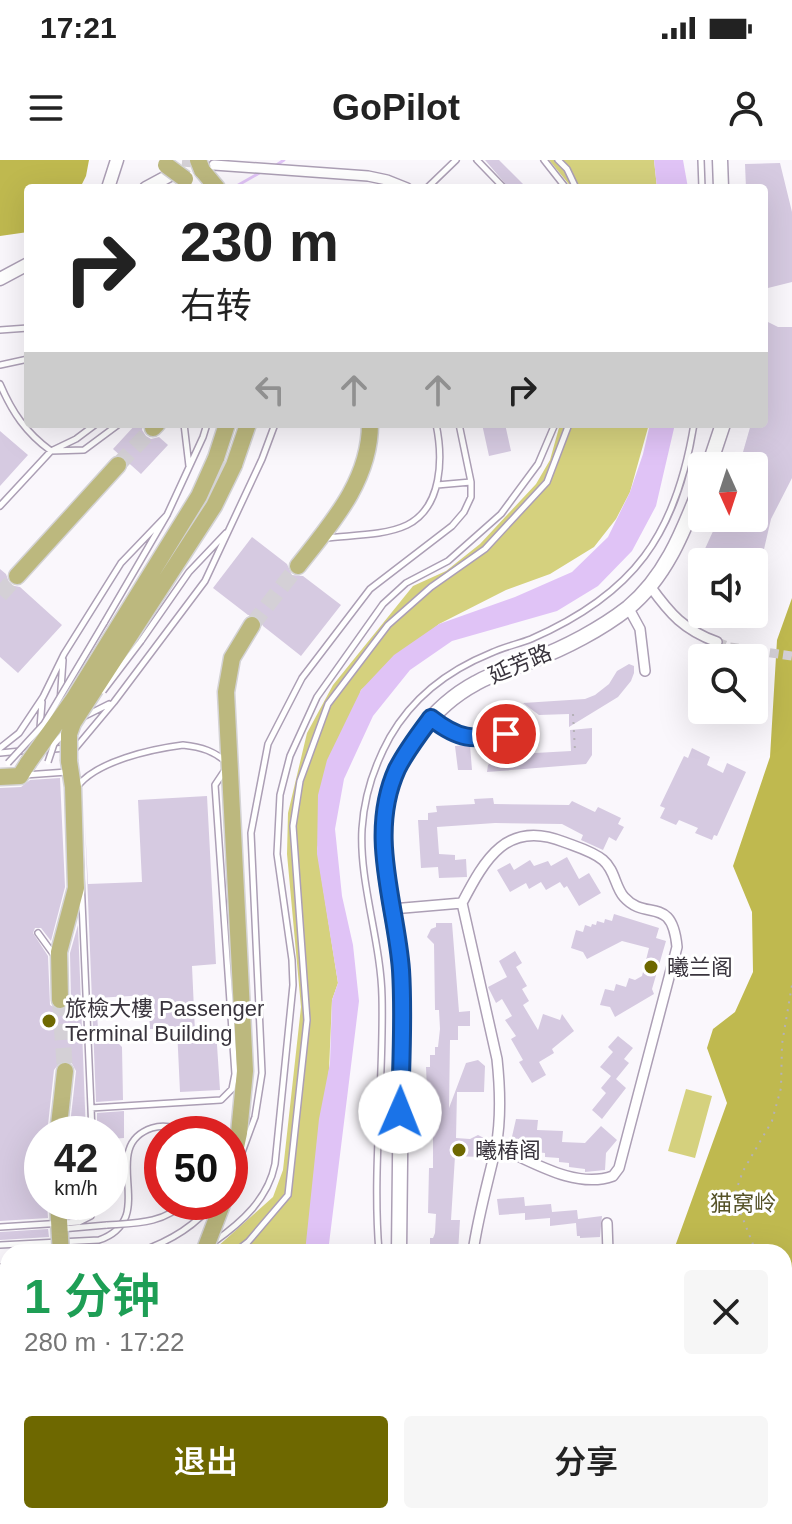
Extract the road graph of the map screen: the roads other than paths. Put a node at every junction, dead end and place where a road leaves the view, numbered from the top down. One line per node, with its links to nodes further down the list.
1 (117, 160): 11 (street)
2 (456, 160): 15 (lane)
3 (477, 160): 16 (lane)
4 (544, 160): 17 (lane)
5 (558, 160): 18 (lane)
6 (701, 160): 19 (lane)
7 (720, 160): 20 (main road)
8 (204, 164): 9 (street); 13 (highway)
9 (236, 164): 14 (street)
10 (177, 172): 12 (street)
11 (109, 184)
12 (154, 184)
13 (215, 184)
14 (396, 184)
15 (431, 184)
16 (500, 184)
17 (563, 184)
18 (574, 184)
19 (702, 184)
20 (721, 184)
21 (24, 266): 22 (street)
22 (5, 276)
23 (24, 328): 24 (lane)
24 (0, 330)
25 (24, 360): 26 (lane)
26 (0, 365)
27 (0, 384): 29 (lane)
28 (24, 417): 29 (lane)
29 (19, 420): 30 (lane)
30 (24, 427)
31 (25, 428): 46 (lane)
32 (91, 428): 46 (lane)
33 (114, 428): 46 (lane)
34 (184, 428): 49 (lane)
35 (205, 428): 49 (lane)
36 (226, 428): 72 (highway, bridge)
37 (247, 428): 74 (highway, bridge)
38 (274, 428): 55 (lane)
39 (369, 428): 56 (highway)
40 (437, 428): 51 (lane)
41 (460, 428): 50 (lane)
42 (553, 428): 99 (lane)
43 (567, 428): 100 (lane)
44 (693, 428): 101 (lane)
45 (722, 428): 47 (main road)
46 (51, 451): 52 (lane)
47 (714, 452)
48 (118, 465): 58 (highway)
49 (189, 467): 53 (lane)
50 (471, 482): 51 (lane); 86 (lane)
51 (437, 485): 56 (lane)
52 (0, 506)
53 (167, 515): 63 (lane); 72 (lane, bridge)
54 (688, 518): 59 (main road, 延芳路)
55 (229, 530): 66 (lane); 72 (lane, bridge)
56 (320, 538): 57 (highway)
57 (298, 566)
58 (17, 576)
59 (650, 586): 60 (main road, 延芳路); 62 (street)
60 (628, 607): 64 (street); 67 (main road, 延芳路)
61 (252, 625): 73 (highway)
62 (717, 642)
63 (64, 654): 65 (lane); 66 (lane)
64 (645, 671)
65 (43, 697): 70 (lane); 71 (lane)
66 (114, 702): 69 (lane)
67 (431, 718): 68 (lane); 76 (main road, 延芳路)
68 (506, 734)
69 (80, 743): 71 (lane); 74 (lane)
70 (0, 750): 72 (lane)
71 (42, 750): 72 (lane); 72 (lane)
72 (24, 764): 74 (lane)
73 (229, 764): 81 (lane); 81 (lane); 84 (highway)
74 (68, 765): 78 (highway)
75 (462, 903): 76 (street); 87 (street); 87 (street)
76 (392, 909): 102 (main road, 延芳路)
77 (38, 933): 78 (lane)
78 (58, 962): 79 (highway)
79 (60, 1000)
80 (65, 1071): 82 (highway)
81 (91, 1108): 83 (lane)
82 (60, 1116)
83 (91, 1116)
84 (241, 1116)
85 (144, 1133): 96 (lane)
86 (248, 1140)
87 (496, 1146): 103 (street)
88 (59, 1220): 95 (highway)
89 (83, 1220): 94 (lane)
90 (156, 1220): 95 (lane, bridge)
91 (197, 1220): 97 (lane)
92 (215, 1220): 98 (highway, bridge)
93 (607, 1223): 104 (street)
94 (0, 1227)
95 (60, 1240)
96 (20, 1244)
97 (160, 1244)
98 (205, 1244)
99 (212, 1244)
100 (245, 1244)
101 (379, 1244)
102 (399, 1244)
103 (475, 1244)
104 (608, 1244)

